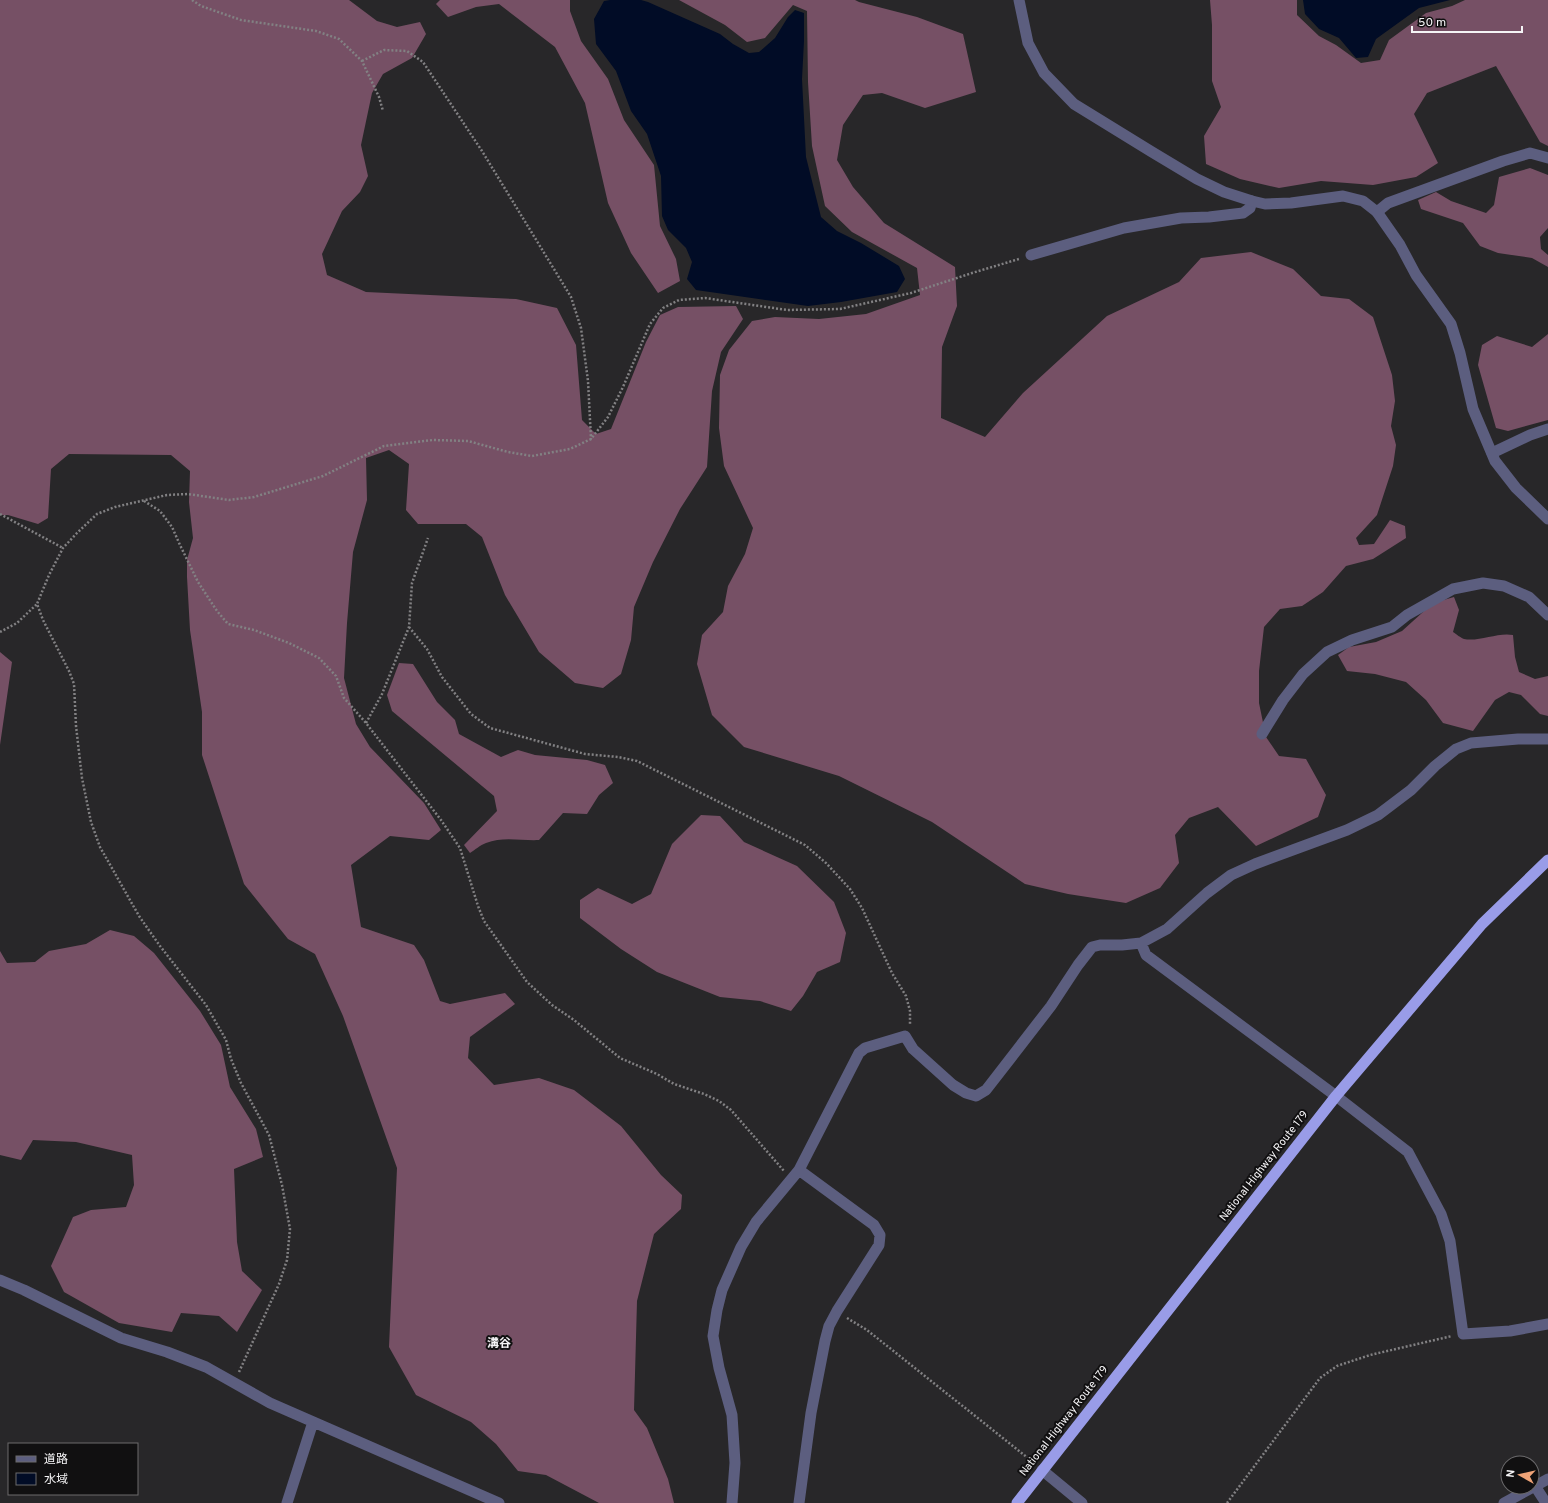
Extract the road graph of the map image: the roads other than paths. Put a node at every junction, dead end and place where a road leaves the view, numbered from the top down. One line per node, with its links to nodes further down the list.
1 (1019, 0): 3 (street)
2 (1548, 158): 4 (street)
3 (1252, 201): 4 (street); 5 (street)
4 (1377, 212): 7 (street)
5 (1031, 255)
6 (1548, 430): 7 (street)
7 (1492, 453): 8 (street)
8 (1548, 519)
9 (1548, 615): 10 (street)
10 (1262, 734)
11 (1548, 739): 13 (street)
12 (1548, 860): 14 (highway, National Highway Route 179)
13 (1142, 943): 14 (street); 15 (street)
14 (1336, 1096): 17 (street); 19 (highway, National Highway Route 179)
15 (795, 1174): 24 (street); 25 (street)
16 (0, 1280): 18 (street)
17 (1548, 1324)
18 (313, 1422): 22 (street); 23 (street)
19 (1042, 1470): 26 (highway, National Highway Route 179); 27 (street)
20 (1540, 1494): 29 (street)
21 (1519, 1495): 28 (street)
22 (287, 1503)
23 (499, 1503)
24 (732, 1503)
25 (799, 1503)
26 (1017, 1503)
27 (1082, 1503)
28 (1504, 1503)
29 (1546, 1503)

